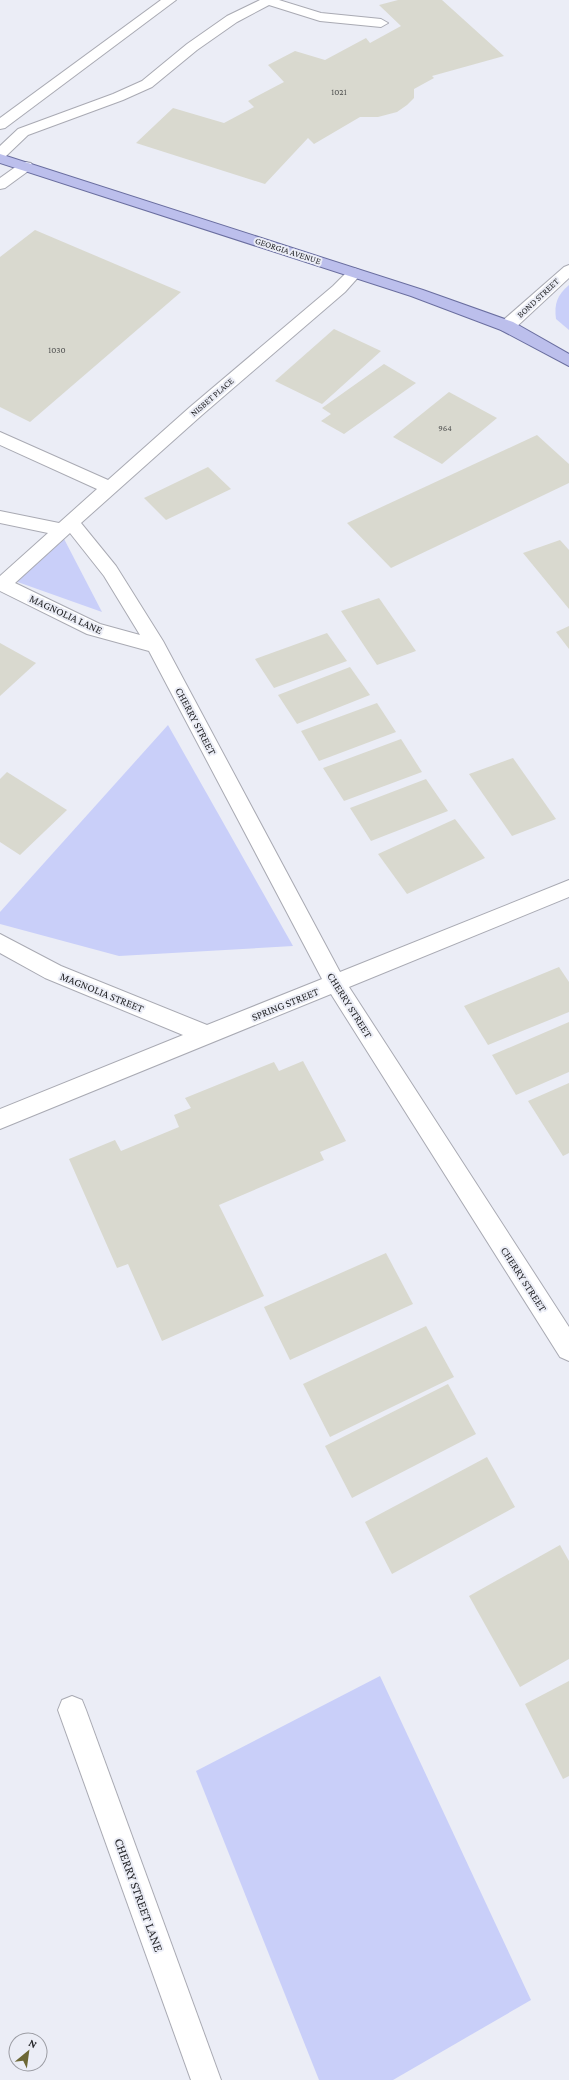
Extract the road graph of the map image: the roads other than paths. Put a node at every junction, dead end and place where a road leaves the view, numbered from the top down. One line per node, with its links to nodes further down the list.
1 (169, 0): 4 (street)
2 (270, 0): 3 (street); 5 (street)
3 (381, 23)
4 (0, 125)
5 (0, 154)
6 (0, 158): 7 (main road, GEORGIA AVENUE)
7 (26, 166): 8 (street); 10 (main road, GEORGIA AVENUE)
8 (0, 185)
9 (569, 270): 11 (street, BOND STREET)
10 (354, 273): 11 (main road, GEORGIA AVENUE); 14 (street, NISBET PLACE)
11 (507, 326): 12 (main road, GEORGIA AVENUE)
12 (569, 361)
13 (0, 438): 14 (street)
14 (110, 488): 16 (street, NISBET PLACE)
15 (0, 516): 16 (street)
16 (66, 526): 17 (street, NISBET PLACE); 18 (street)
17 (1, 583): 18 (street, MAGNOLIA LANE)
18 (156, 646): 21 (street, CHERRY STREET)
19 (569, 888): 21 (street, SPRING STREET)
20 (0, 943): 22 (street, MAGNOLIA STREET)
21 (335, 983): 22 (street, SPRING STREET); 24 (street, CHERRY STREET)
22 (208, 1036): 23 (street, SPRING STREET)
23 (0, 1119)
24 (569, 1349)
25 (72, 1710): 26 (street, CHERRY STREET LANE)
26 (206, 2080)

